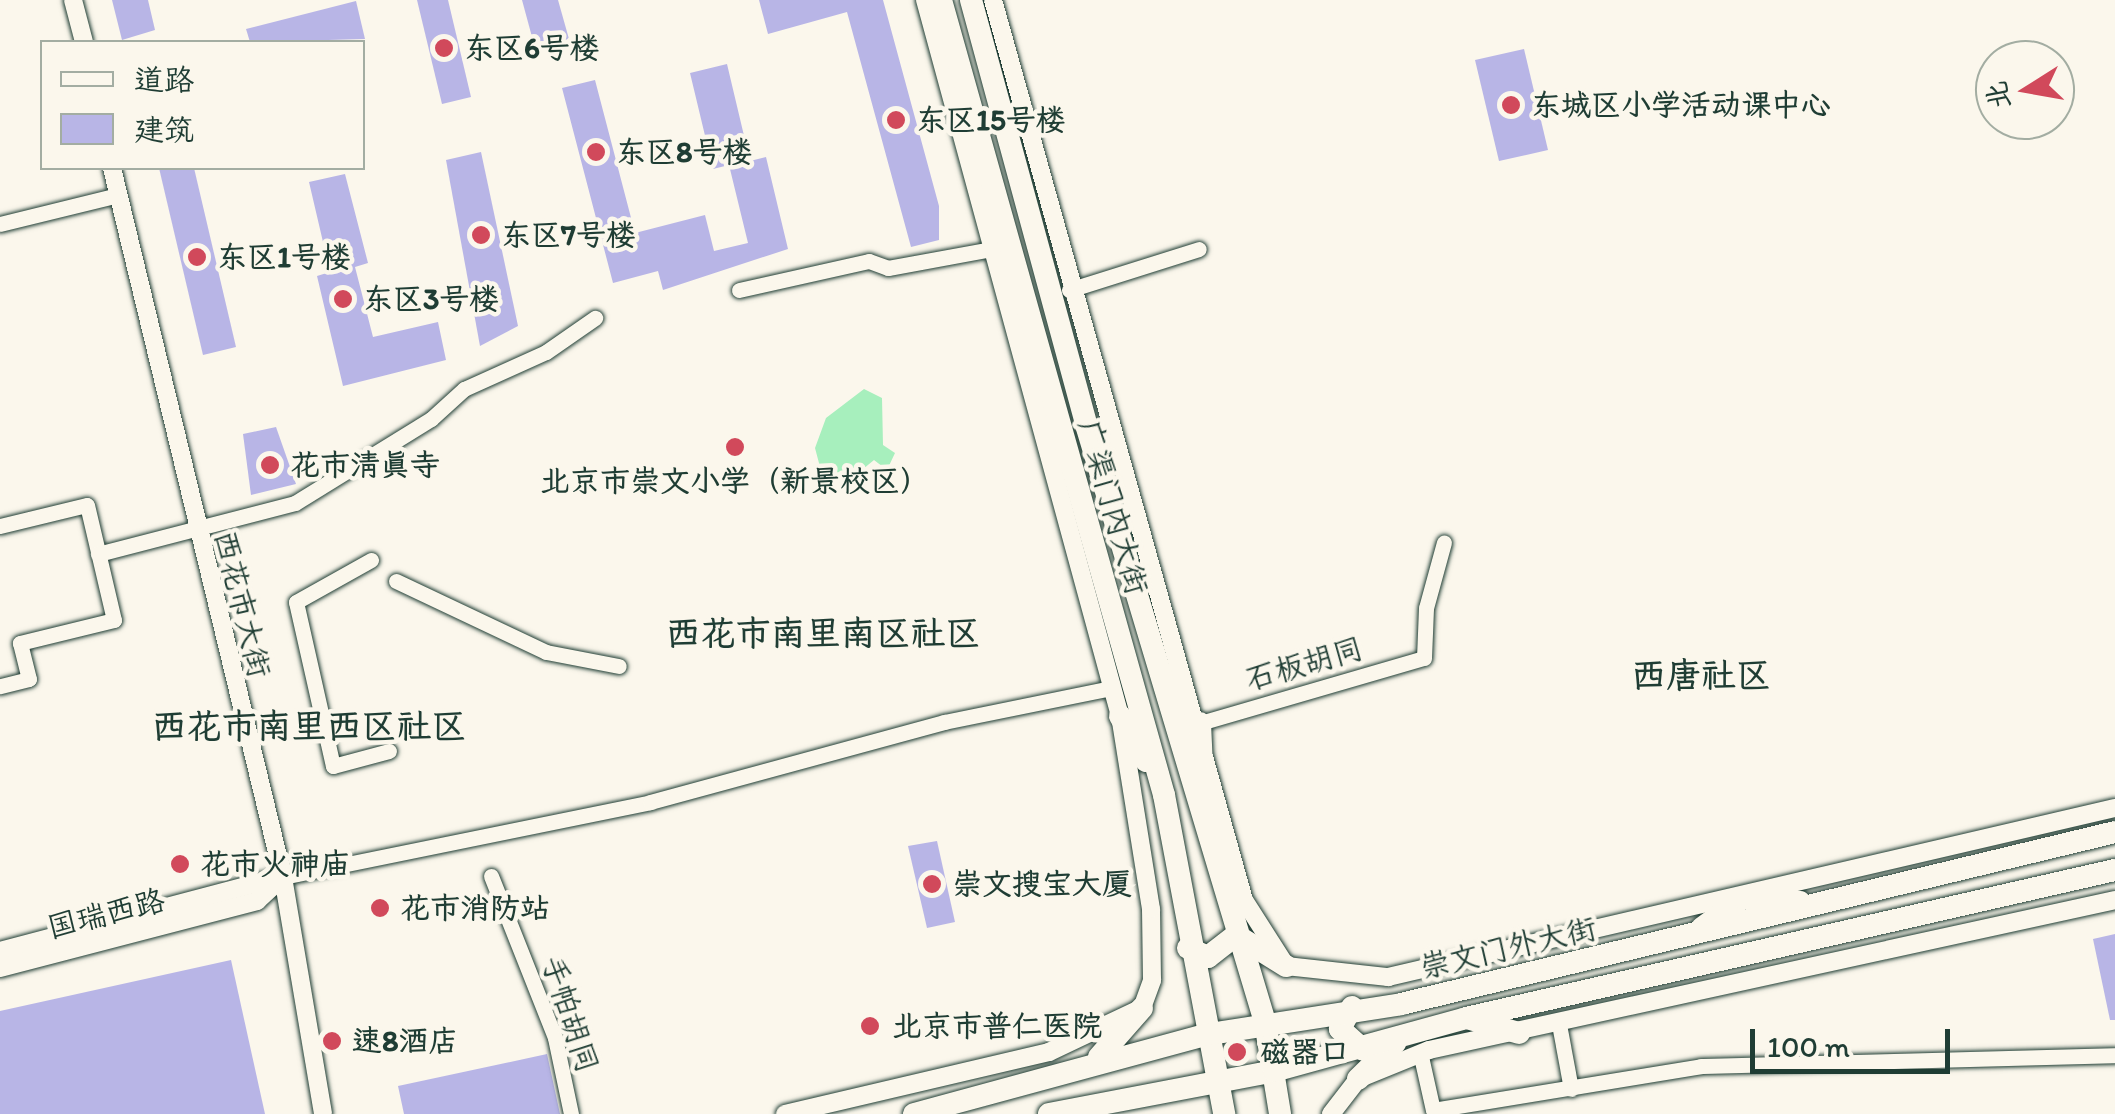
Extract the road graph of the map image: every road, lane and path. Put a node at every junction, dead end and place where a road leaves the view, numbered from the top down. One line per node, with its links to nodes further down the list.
1 (74, 0): 6 (street)
2 (925, 0): 10 (street, 广渠门内大街)
3 (940, 0): 27 (main road, 广渠门内大街)
4 (971, 0): 29 (main road, 广渠门内大街)
5 (993, 0): 13 (street, 广渠门内大街)
6 (84, 40)
7 (112, 170): 8 (street, 西花市大街)
8 (118, 195): 9 (street); 16 (street, 西花市大街)
9 (0, 224)
10 (992, 248): 12 (street); 23 (street, 广渠门内大街)
11 (1199, 249): 13 (street)
12 (739, 290)
13 (1069, 290): 25 (street, 广渠门内大街)
14 (595, 318): 16 (street)
15 (0, 526): 18 (street)
16 (195, 532): 18 (street); 33 (street, 西花市大街)
17 (1444, 542): 25 (street, 石板胡同)
18 (98, 554): 22 (street)
19 (371, 560): 26 (street)
20 (396, 580): 21 (street)
21 (619, 666)
22 (0, 686)
23 (1112, 688): 24 (street, 广渠门内大街); 33 (street)
24 (1120, 716): 27 (main road); 44 (street, 广渠门内大街)
25 (1200, 724): 29 (main road); 41 (street, 广渠门内大街)
26 (389, 751)
27 (1164, 795): 39 (main road, 广渠门内大街)
28 (2115, 808): 34 (street, 崇文门外大街)
29 (1204, 828): 38 (main road, 广渠门内大街)
30 (2115, 832): 36 (main road, 崇文门外大街)
31 (2108, 872): 35 (street); 45 (main road, 崇文门外大街)
32 (490, 876): 63 (street, 手帕胡同)
33 (282, 877): 40 (street, 国瑞西路); 42 (street, 国瑞西路); 62 (street, 西花市大街)
34 (1743, 898): 36 (main road); 37 (main road); 41 (street, 崇文门外大街)
35 (2109, 901): 47 (street)
36 (1829, 904): 37 (main road, 崇文门外大街)
37 (1693, 935): 43 (main road, 崇文门外大街)
38 (1236, 936): 39 (main road); 41 (main road); 46 (main road, 广渠门内大街)
39 (1188, 948): 49 (main road, 广渠门内大街)
40 (0, 951)
41 (1286, 966)
42 (0, 968)
43 (1352, 1007): 46 (main road, 崇文门外大街); 51 (main road)
44 (1142, 1008): 55 (main road); 64 (street)
45 (1466, 1018): 48 (main road); 50 (main road, 崇文门外大街)
46 (1266, 1022): 49 (main road, 崇文门外大街); 56 (main road, 广渠门内大街)
47 (1559, 1024): 48 (street); 59 (street)
48 (1519, 1033): 52 (street)
49 (1204, 1035): 54 (main road, 崇文门外大街); 58 (main road, 广渠门内大街)
50 (1400, 1038): 51 (main road, 崇文门外大街); 57 (main road)
51 (1362, 1050): 56 (main road, 崇文门外大街)
52 (1420, 1052): 57 (street); 61 (street)
53 (2115, 1055): 59 (street)
54 (1119, 1057): 55 (main road, 崇文门外大街); 60 (main road)
55 (1071, 1072): 65 (main road, 崇文门外大街)
56 (1274, 1072): 58 (main road, 崇文门外大街); 68 (main road, 广渠门内大街)
57 (1358, 1079): 69 (street)
58 (1215, 1084): 60 (main road, 崇文门外大街); 67 (main road, 广渠门内大街)
59 (1571, 1089): 61 (street)
60 (1124, 1098): 66 (main road, 崇文门外大街)
61 (1429, 1112)
62 (323, 1114)
63 (571, 1114)
64 (785, 1114)
65 (914, 1114)
66 (1050, 1114)
67 (1224, 1114)
68 (1280, 1114)
69 (1332, 1114)

